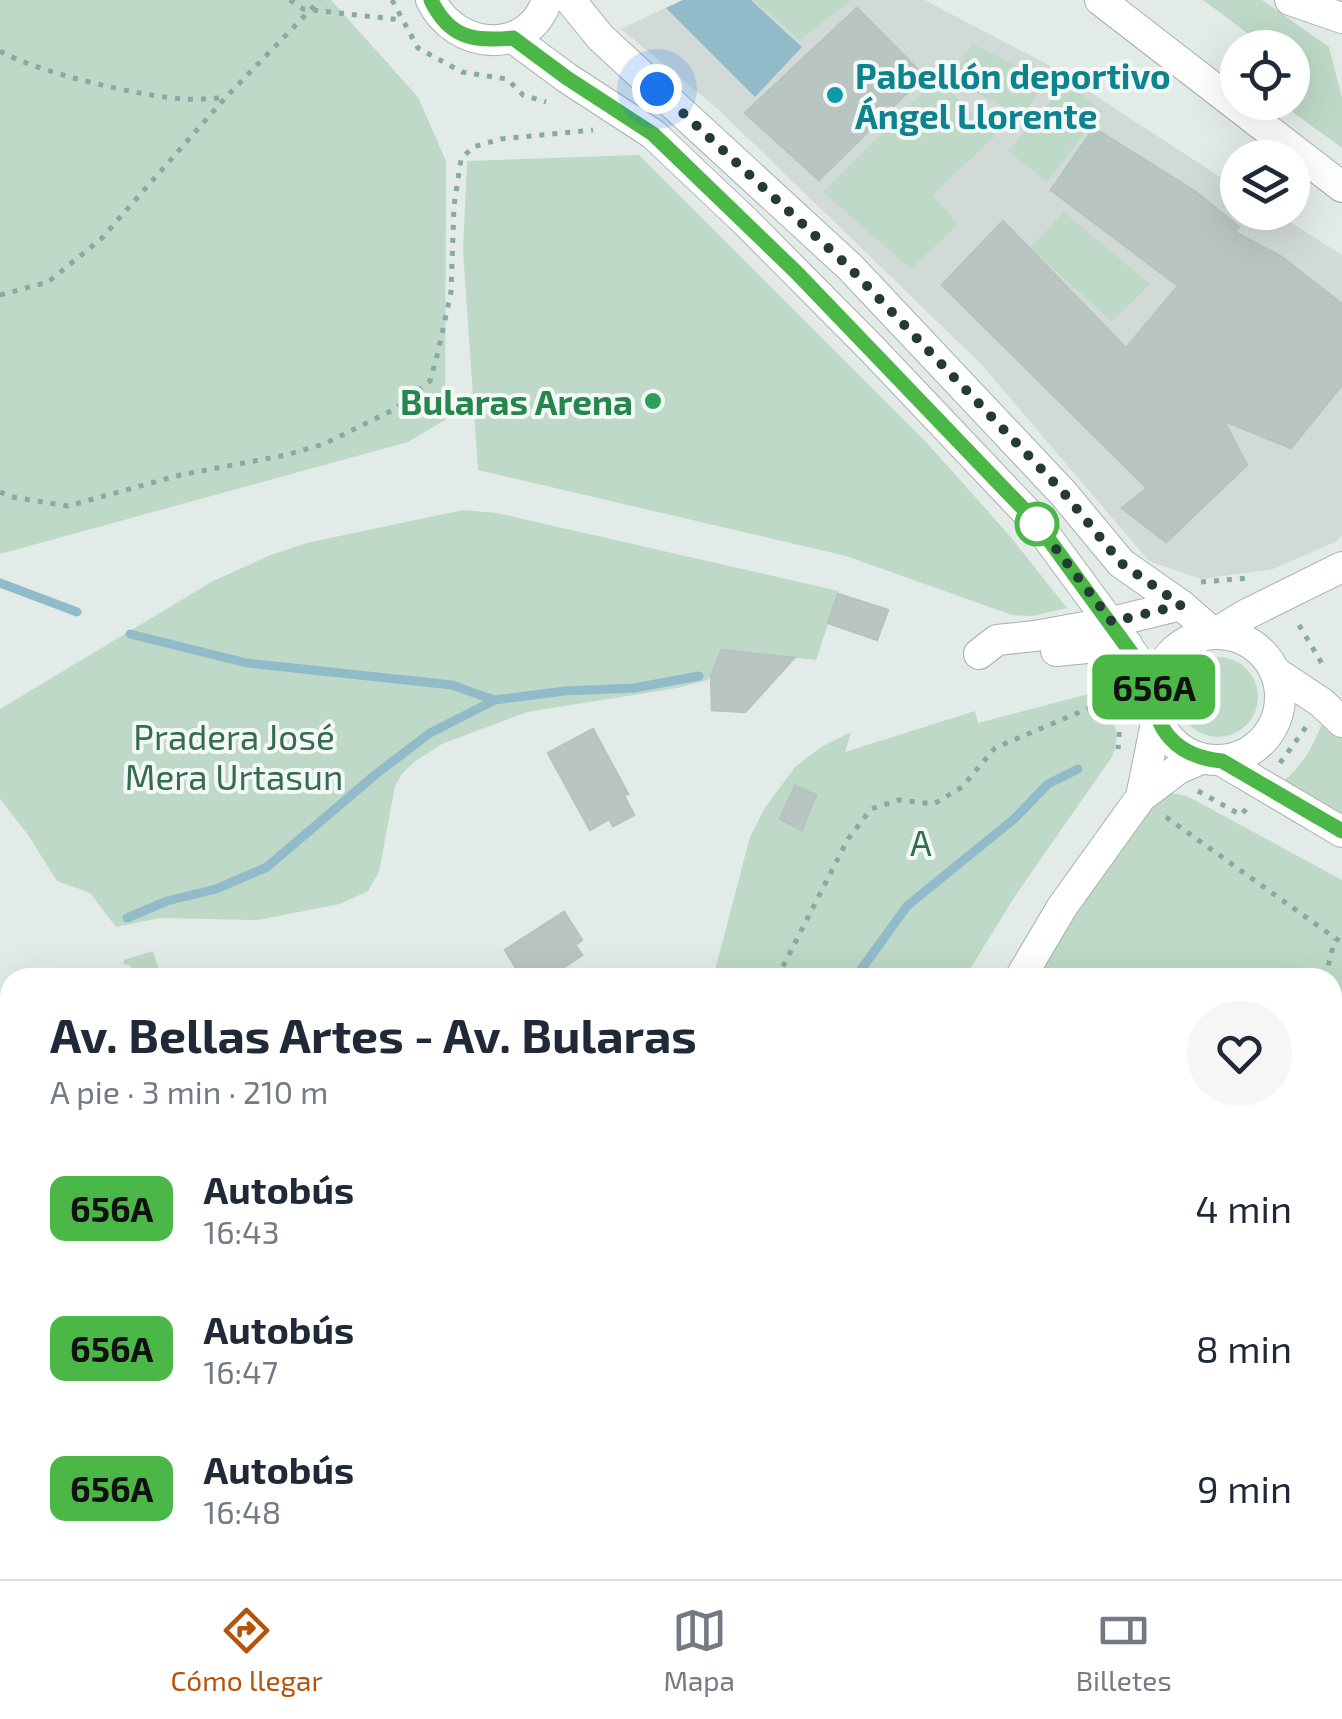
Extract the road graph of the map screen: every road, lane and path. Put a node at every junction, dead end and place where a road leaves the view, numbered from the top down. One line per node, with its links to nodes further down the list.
1 (290, 0): 9 (path)
2 (320, 0): 9 (path)
3 (392, 0): 11 (path)
4 (432, 0): 12 (street)
5 (547, 0): 12 (street)
6 (570, 0): 23 (street)
7 (1100, 0): 19 (street)
8 (1290, 0): 10 (street)
9 (311, 10): 11 (path); 14 (path)
10 (1342, 18)
11 (402, 20): 15 (path)
12 (513, 38): 25 (street)
13 (0, 51): 14 (path)
14 (226, 98): 20 (path)
15 (554, 107)
16 (578, 121): 17 (path)
17 (594, 130): 18 (path); 21 (path)
18 (604, 137)
19 (1342, 187)
20 (0, 295)
21 (0, 492)
22 (1342, 567): 26 (street)
23 (1181, 605): 25 (street); 26 (street)
24 (1300, 624): 29 (path)
25 (1120, 633): 28 (street)
26 (1215, 633): 27 (street); 28 (street)
27 (1277, 673): 29 (street); 32 (street)
28 (1154, 684): 30 (street)
29 (1332, 713): 33 (path)
30 (1157, 718): 32 (street); 34 (street)
31 (1117, 758): 37 (path)
32 (1204, 769): 33 (street); 33 (path); 34 (street)
33 (1264, 786): 35 (street)
34 (1140, 797): 36 (path); 38 (street)
35 (1342, 832)
36 (1339, 941): 39 (path)
37 (782, 968)
38 (1026, 968)
39 (1329, 968)

